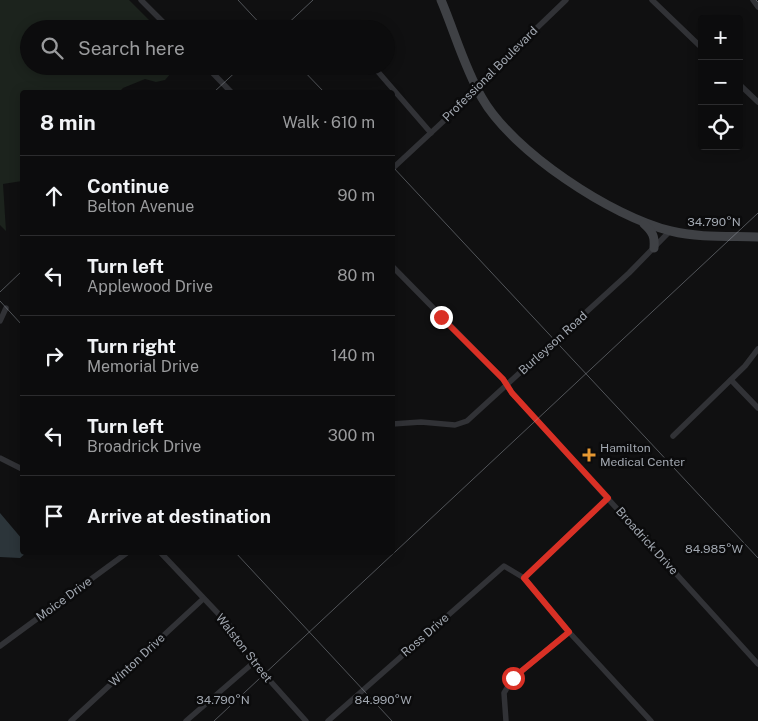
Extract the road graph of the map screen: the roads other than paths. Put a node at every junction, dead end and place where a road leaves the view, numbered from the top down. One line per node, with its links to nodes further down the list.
1 (141, 0): 7 (street)
2 (566, 0): 14 (street, Professional Boulevard)
3 (652, 0): 8 (street)
4 (753, 0): 6 (street)
5 (444, 2): 14 (main road)
6 (758, 7)
7 (161, 20)
8 (698, 44)
9 (215, 75): 12 (street)
10 (381, 75): 13 (street)
11 (743, 88): 16 (street)
12 (229, 90)
13 (394, 90)
14 (477, 90): 17 (street, Professional Boulevard); 19 (main road)
15 (395, 91): 17 (street)
16 (758, 102)
17 (431, 133): 18 (street, Professional Boulevard)
18 (395, 166)
19 (641, 221): 20 (main road); 22 (main road)
20 (670, 231): 21 (main road); 22 (street, Burleyson Road)
21 (758, 237)
22 (654, 248): 28 (street, Burleyson Road)
23 (395, 269): 28 (street, Broadrick Drive)
24 (6, 308): 25 (street)
25 (0, 321)
26 (758, 349): 27 (street)
27 (731, 380): 29 (street); 31 (street)
28 (506, 385): 30 (street, Burleyson Road); 34 (street, Broadrick Drive)
29 (758, 408)
30 (395, 424)
31 (673, 436)
32 (0, 458): 33 (street)
33 (20, 468)
34 (608, 498): 37 (street); 42 (street, Broadrick Drive)
35 (124, 555): 40 (street, Moice Drive)
36 (163, 555): 38 (street, Walston Street)
37 (524, 578): 39 (street); 46 (street, Ross Drive)
38 (203, 598): 41 (street, Walston Street); 43 (street, Winton Drive)
39 (569, 632): 47 (street); 48 (street)
40 (0, 646)
41 (253, 663): 44 (street); 45 (street, Walston Street)
42 (758, 664)
43 (71, 721)
44 (186, 721)
45 (306, 721)
46 (328, 721)
47 (506, 721)
48 (651, 721)

